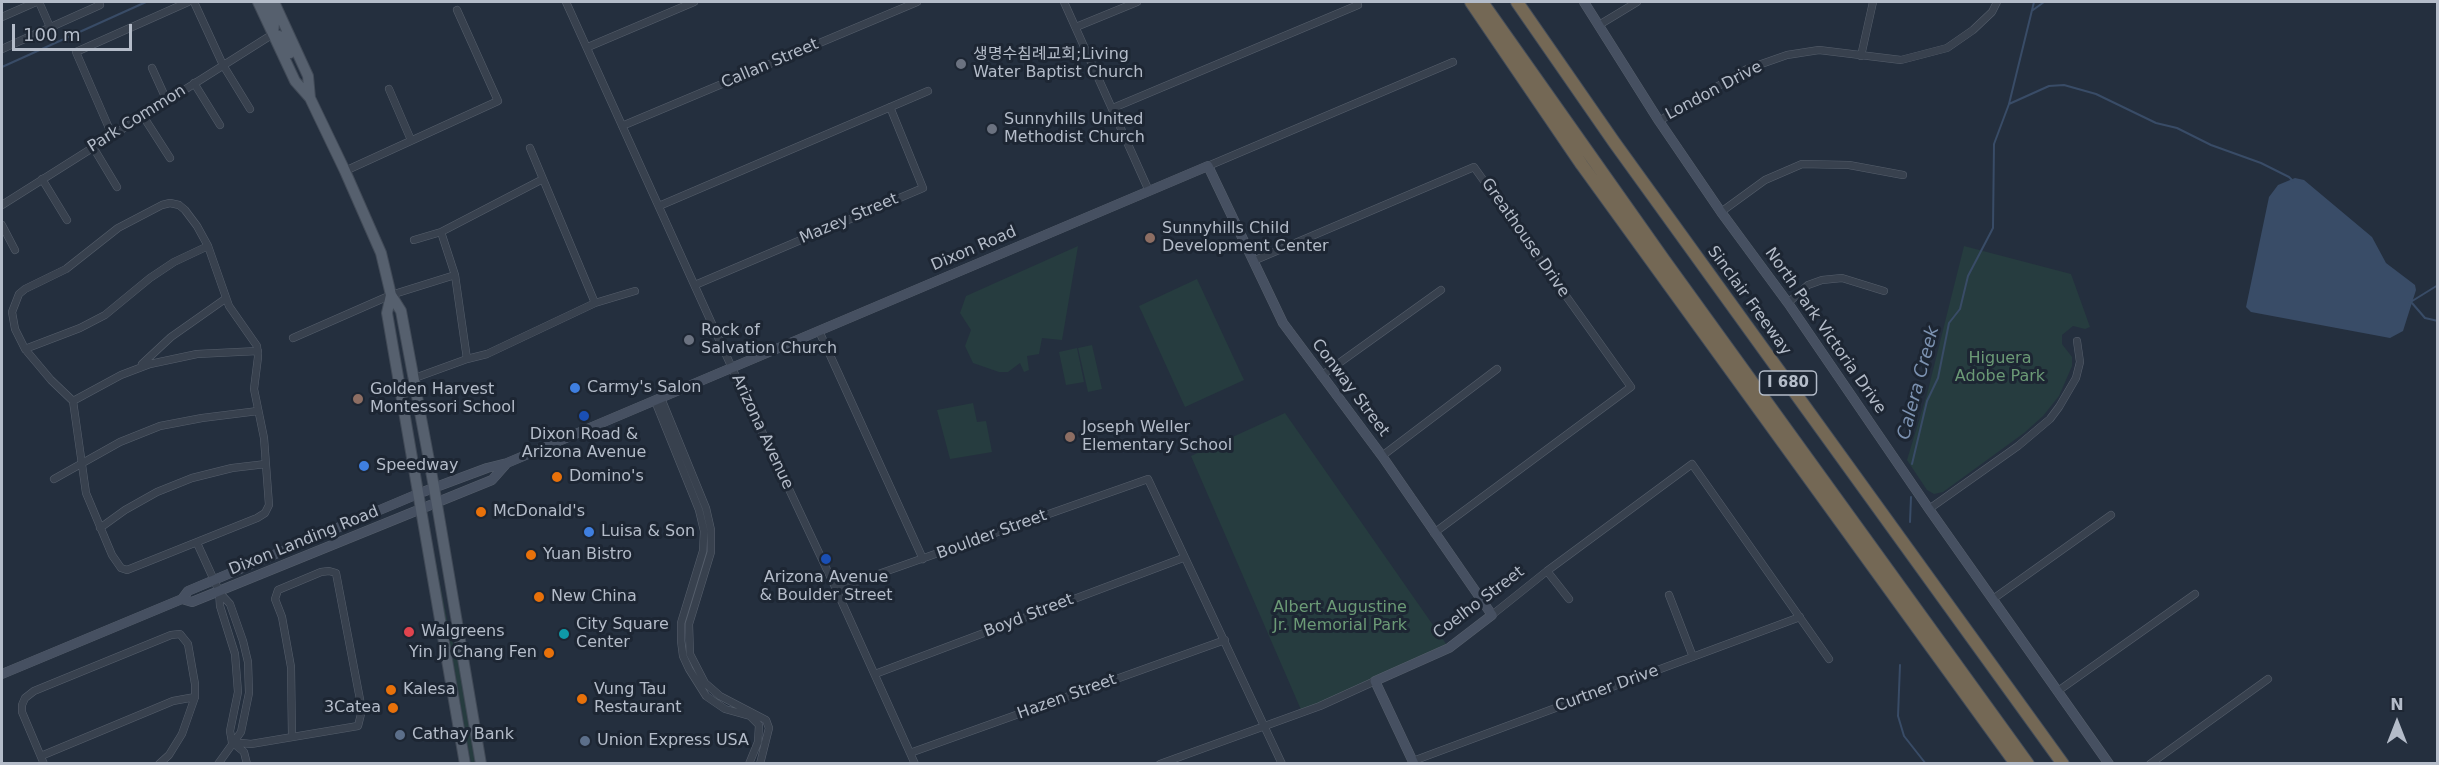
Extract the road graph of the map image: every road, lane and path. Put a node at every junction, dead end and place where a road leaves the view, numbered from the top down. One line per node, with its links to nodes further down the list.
1 (38, 2): 22 (street); 24 (street)
2 (188, 2): 46 (street)
3 (194, 2): 31 (street)
4 (258, 2): 26 (main road)
5 (267, 2): 26 (main road)
6 (274, 2): 34 (main road)
7 (566, 2): 27 (street, Arizona Avenue)
8 (694, 2): 27 (street)
9 (917, 2): 45 (street, Callan Street)
10 (1064, 2): 25 (street)
11 (1137, 2): 25 (street)
12 (1471, 2): 144 (highway, I 680)
13 (1482, 2): 145 (highway, I 680)
14 (1517, 2): 146 (highway, Sinclair Freeway / I 680)
15 (1584, 2): 23 (street, North Park Victoria Drive)
16 (1637, 2): 23 (street)
17 (1873, 2): 29 (street)
18 (1997, 2): 29 (street, London Drive)
19 (99, 3): 24 (street)
20 (1357, 3): 40 (street)
21 (457, 10): 47 (street)
22 (2, 17)
23 (1599, 25): 43 (street, North Park Victoria Drive)
24 (50, 27): 28 (street)
25 (1077, 27): 40 (street)
26 (273, 34): 31 (street, Park Common); 34 (main road); 37 (main road)
27 (588, 47): 45 (street, Arizona Avenue)
28 (2, 50)
29 (1861, 56): 43 (street, London Drive)
30 (1453, 62): 51 (street, Dixon Road)
31 (223, 65): 33 (street, Park Common); 41 (street)
32 (152, 68): 38 (street)
33 (194, 83): 38 (street, Park Common); 44 (street)
34 (309, 83): 37 (main road)
35 (389, 89): 47 (street)
36 (928, 92): 39 (street)
37 (310, 98): 52 (main road)
38 (166, 101): 42 (street, Park Common)
39 (891, 108): 59 (street); 69 (street, Mazey Street)
40 (1113, 108): 57 (street)
41 (250, 109)
42 (143, 116): 46 (street, Park Common); 50 (street)
43 (1659, 121): 60 (street, North Park Victoria Drive)
44 (220, 125)
45 (622, 126): 59 (street, Arizona Avenue)
46 (112, 135): 48 (street, Park Common)
47 (411, 141): 52 (street)
48 (93, 147): 54 (street, Park Common); 56 (street)
49 (530, 148): 55 (street)
50 (170, 158)
51 (1209, 166): 57 (street, Dixon Road); 67 (street, Conway Street)
52 (345, 171): 73 (main road)
53 (1903, 176): 60 (street)
54 (42, 179): 58 (street, Park Common); 61 (street)
55 (543, 179): 63 (street); 75 (street)
56 (117, 187)
57 (1149, 191): 77 (street, Dixon Road)
58 (2, 205)
59 (659, 206): 69 (street, Arizona Avenue)
60 (1721, 212): 76 (street, North Park Victoria Drive)
61 (67, 220)
62 (2, 225): 66 (street)
63 (441, 232): 64 (street); 68 (street)
64 (414, 240)
65 (208, 246): 74 (street); 80 (street); 80 (street)
66 (15, 250)
67 (1253, 261): 86 (street, Conway Street); 103 (street, Greathouse Drive)
68 (455, 276): 73 (street); 82 (street)
69 (695, 285): 84 (street, Arizona Avenue)
70 (1441, 290): 86 (street)
71 (635, 291): 75 (street)
72 (1884, 291): 76 (street)
73 (392, 295): 78 (street); 87 (main road); 97 (main road)
74 (225, 299): 81 (street); 83 (street)
75 (595, 303): 82 (street)
76 (1788, 303): 100 (street, North Park Victoria Drive)
77 (819, 331): 84 (street, Dixon Road); 106 (street)
78 (293, 338)
79 (2077, 341): 100 (street)
80 (25, 350): 88 (street)
81 (258, 351): 83 (street); 90 (street)
82 (467, 359): 87 (street)
83 (138, 368): 88 (street)
84 (732, 368): 89 (street, Dixon Road); 109 (street, Arizona Avenue)
85 (1497, 369): 91 (street)
86 (1321, 376): 91 (street, Conway Street)
87 (412, 379): 96 (main road)
88 (73, 400): 93 (street)
89 (658, 400): 92 (street, Dixon Road); 139 (street); 140 (street)
90 (258, 411): 93 (street); 94 (street)
91 (1382, 456): 103 (street, Conway Street)
92 (507, 463): 96 (street, Dixon Road); 98 (street, Dixon Road)
93 (82, 464): 95 (street); 102 (street)
94 (266, 464): 102 (street); 104 (street)
95 (54, 479)
96 (434, 487): 97 (street, Dixon Road); 98 (main road)
97 (420, 493): 99 (main road); 108 (street, Dixon Landing Road)
98 (436, 502): 99 (street, Dixon Landing Road); 138 (main road)
99 (421, 508): 110 (street, Dixon Landing Road); 137 (main road)
100 (1929, 510): 115 (street, North Park Victoria Drive)
101 (2111, 515): 115 (street)
102 (100, 528): 104 (street)
103 (1434, 533): 116 (street, Conway Street)
104 (197, 543): 108 (street)
105 (1183, 558): 106 (street, Boulder Street); 118 (street); 122 (street, Boyd Street)
106 (923, 560): 109 (street, Boulder Street)
107 (1547, 570): 114 (street); 116 (street, Coelho Street); 117 (street, Coelho Street)
108 (214, 580): 110 (street); 113 (street, Dixon Landing Road)
109 (836, 590): 122 (street, Arizona Avenue)
110 (219, 591): 113 (street, Dixon Landing Road); 130 (street); 130 (street)
111 (2195, 594): 126 (street)
112 (1669, 595): 119 (street)
113 (182, 599): 121 (street, Dixon Landing Road)
114 (1569, 599)
115 (1993, 599): 126 (street, North Park Victoria Drive)
116 (1492, 615): 125 (street, Coelho Street)
117 (1800, 617): 119 (street, Curtner Drive); 120 (street)
118 (1225, 640): 128 (street); 131 (street, Hazen Street)
119 (1693, 657): 133 (street, Curtner Drive)
120 (1828, 659)
121 (6, 672): 124 (street, Dixon Landing Road)
122 (874, 674): 131 (street, Arizona Avenue)
123 (2268, 679): 148 (street)
124 (2, 680)
125 (1375, 681): 128 (street, Coelho Street); 133 (street)
126 (2058, 691): 147 (street, North Park Victoria Drive)
127 (195, 697): 132 (street); 132 (street); 134 (street)
128 (1265, 726): 142 (street, Coelho Street); 143 (street)
129 (292, 737): 129 (street); 130 (street)
130 (232, 742): 135 (street); 136 (street)
131 (910, 753): 141 (street, Arizona Avenue)
132 (42, 760)
133 (1414, 762)
134 (159, 764)
135 (218, 764)
136 (247, 764)
137 (465, 764)
138 (481, 764)
139 (749, 764)
140 (760, 764)
141 (915, 764)
142 (1160, 764)
143 (1282, 764)
144 (2016, 764)
145 (2028, 764)
146 (2063, 764)
147 (2109, 764)
148 (2150, 764)

